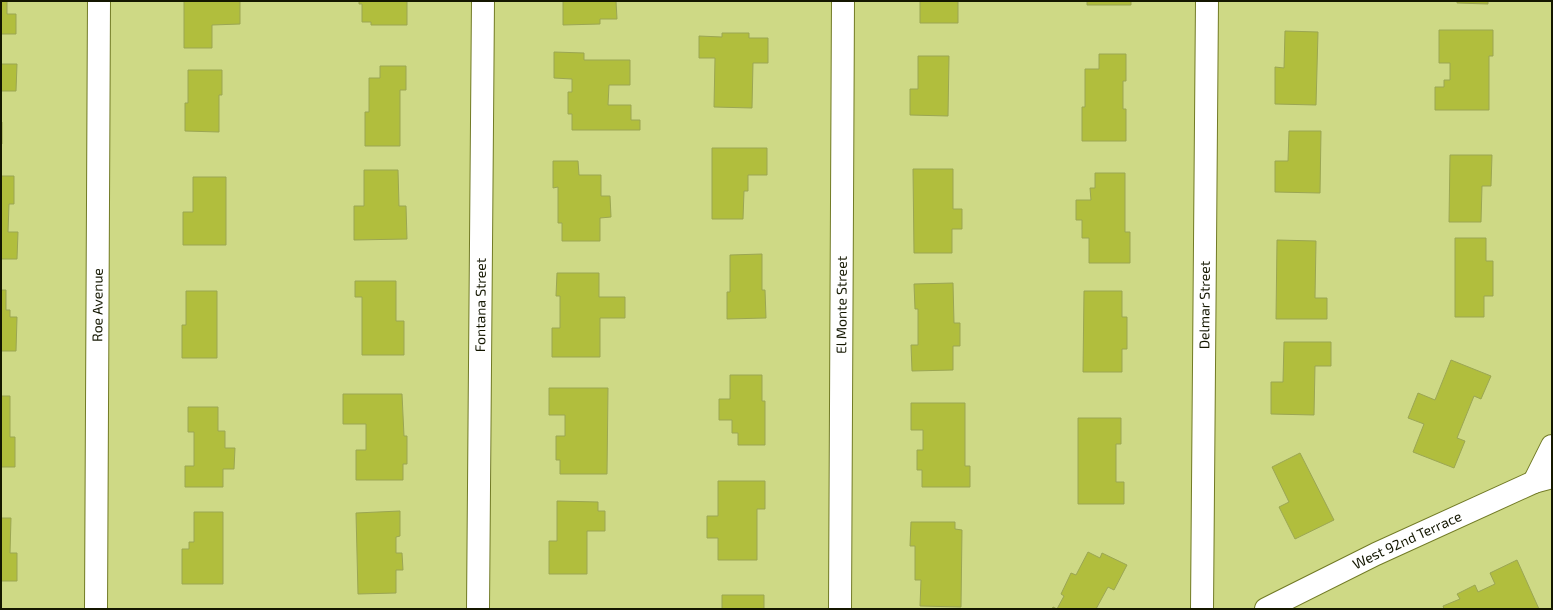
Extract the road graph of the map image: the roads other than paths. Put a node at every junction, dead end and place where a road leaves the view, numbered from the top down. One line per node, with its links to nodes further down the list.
1 (98, 1): 7 (street, Roe Avenue)
2 (483, 1): 8 (street, Fontana Street)
3 (843, 1): 9 (street, El Monte Street)
4 (1207, 1): 10 (street, Delmar Street)
5 (1552, 446): 6 (street)
6 (1543, 479): 11 (street, West 92nd Terrace)
7 (96, 609)
8 (478, 609)
9 (840, 609)
10 (1202, 609)
11 (1266, 609)

